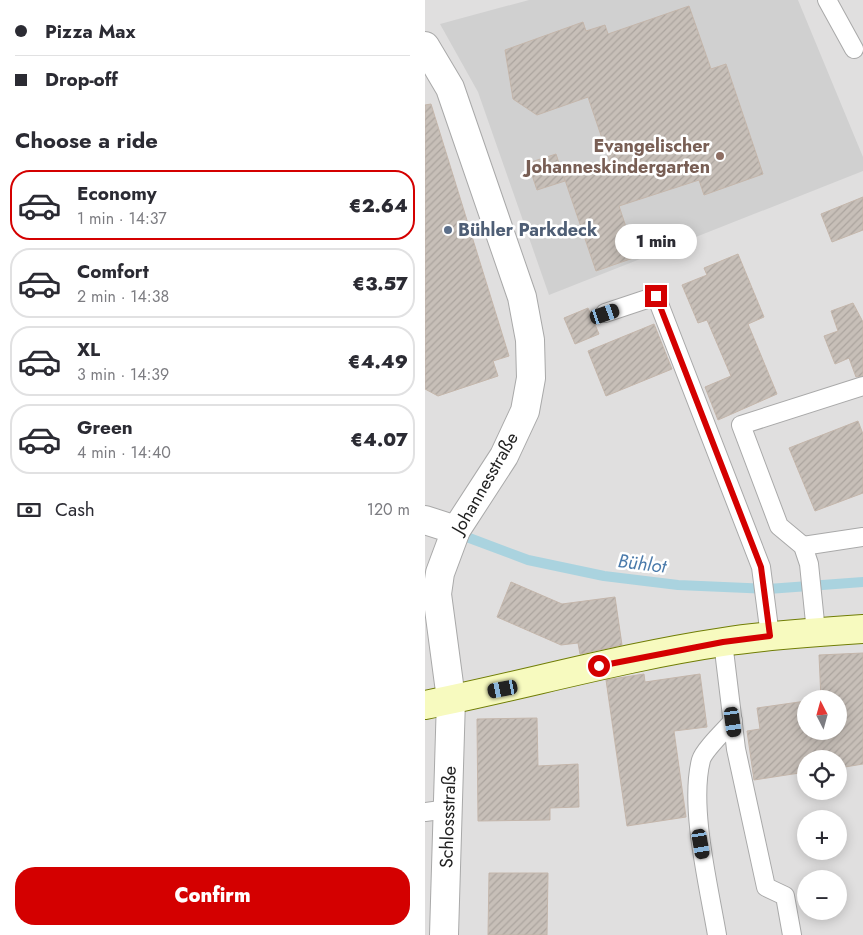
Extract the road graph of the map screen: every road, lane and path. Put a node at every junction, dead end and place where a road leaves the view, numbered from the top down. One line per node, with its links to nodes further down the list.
1 (827, 0): 3 (lane)
2 (425, 46): 7 (street, Johannesstraße)
3 (854, 49)
4 (605, 314): 12 (lane)
5 (863, 386): 9 (lane)
6 (425, 520): 7 (street)
7 (456, 530): 14 (street, Johannesstraße)
8 (863, 537): 9 (lane)
9 (803, 546): 10 (lane)
10 (814, 620): 11 (street); 12 (street)
11 (863, 629)
12 (770, 636): 13 (street)
13 (723, 642): 14 (street); 16 (lane)
14 (451, 699): 15 (street); 17 (street, Schlossstraße)
15 (425, 704)
16 (733, 722): 19 (lane); 20 (lane)
17 (437, 810): 18 (street, Schlossstraße)
18 (444, 935)
19 (717, 935)
20 (792, 935)

